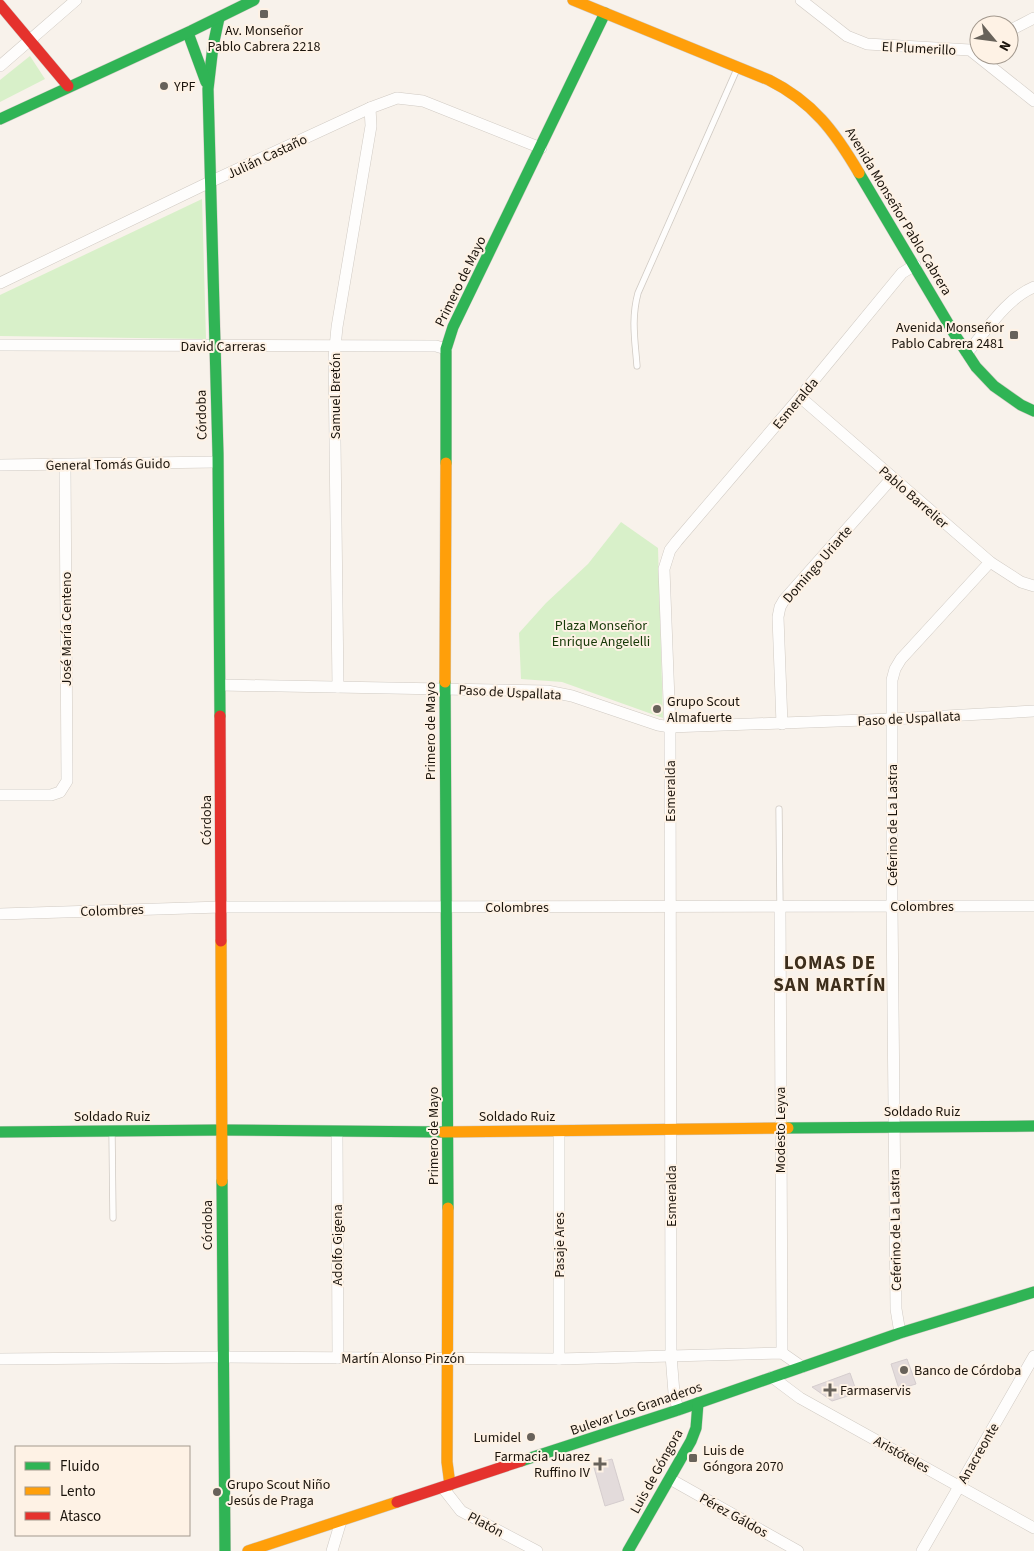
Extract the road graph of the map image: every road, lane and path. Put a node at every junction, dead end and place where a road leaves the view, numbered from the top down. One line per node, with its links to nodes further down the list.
1 (76, 0): 11 (street)
2 (254, 0): 7 (main road)
3 (573, 0): 6 (main road, Avenida Monseñor Pablo Cabrera)
4 (801, 0): 12 (street, El Plumerillo)
5 (0, 5): 11 (main road)
6 (605, 13): 15 (main road, Avenida Monseñor Pablo Cabrera); 21 (main road, Primero de Mayo)
7 (219, 18): 10 (main road); 17 (main road, Córdoba)
8 (1034, 18): 9 (street)
9 (1019, 26)
10 (188, 33): 16 (main road); 17 (main road, Córdoba)
11 (30, 40): 14 (street); 16 (main road)
12 (969, 48)
13 (993, 65): 18 (street, El Plumerillo)
14 (0, 66)
15 (738, 67): 23 (main road, Avenida Monseñor Pablo Cabrera); 31 (lane)
16 (68, 86): 20 (main road)
17 (208, 89): 22 (main road, Córdoba)
18 (1034, 101)
19 (370, 108): 21 (street, Julián Castaño); 22 (street, Julián Castaño); 28 (street, Samuel Bretón)
20 (0, 119)
21 (541, 148): 29 (main road, Primero de Mayo)
22 (212, 181): 24 (street, Julián Castaño); 27 (main road, Córdoba)
23 (915, 265): 30 (main road, Avenida Monseñor Pablo Cabrera); 32 (street, Esmeralda)
24 (0, 283)
25 (1034, 287): 30 (street)
26 (0, 345): 27 (street, David Carreras)
27 (215, 346): 28 (street, David Carreras); 34 (main road, Córdoba)
28 (335, 346): 29 (street, David Carreras); 41 (street, Samuel Bretón)
29 (446, 349): 42 (main road, Primero de Mayo)
30 (967, 353): 33 (main road, Avenida Monseñor Pablo Cabrera)
31 (637, 366)
32 (800, 397): 37 (street, Pablo Barrelier); 46 (street, Esmeralda)
33 (1034, 411)
34 (217, 462): 35 (street, General Tomás Guido); 40 (main road, Córdoba)
35 (65, 465): 36 (street, General Tomás Guido); 47 (street, José María Centeno)
36 (0, 466)
37 (892, 478): 38 (street, Pablo Barrelier); 45 (street, Domingo Uriarte)
38 (990, 562): 39 (street, Pablo Barrelier); 44 (street, Ceferino de La Lastra)
39 (1034, 586)
40 (221, 686): 41 (street, Paso de Uspallata); 51 (main road, Córdoba)
41 (338, 687): 42 (street, Paso de Uspallata)
42 (445, 688): 46 (street, Paso de Uspallata); 52 (main road, Primero de Mayo)
43 (1034, 711): 44 (street, Paso de Uspallata)
44 (892, 719): 45 (street, Paso de Uspallata); 49 (street, Ceferino de La Lastra)
45 (782, 724): 46 (street, Paso de Uspallata)
46 (670, 727): 53 (street, Esmeralda)
47 (0, 795)
48 (779, 810): 54 (lane)
49 (892, 906): 50 (street, Colombres); 54 (street, Colombres); 56 (street, Ceferino de La Lastra)
50 (1034, 906)
51 (221, 907): 52 (street, Colombres); 55 (street, Colombres); 59 (main road, Córdoba)
52 (446, 907): 53 (street, Colombres); 65 (main road, Primero de Mayo)
53 (669, 907): 54 (street, Colombres); 60 (street, Esmeralda)
54 (780, 907): 58 (street, Modesto Leyva)
55 (0, 914)
56 (893, 1126): 57 (main road, Soldado Ruiz); 58 (main road, Soldado Ruiz); 68 (street, Ceferino de La Lastra)
57 (1034, 1126)
58 (780, 1128): 60 (main road, Soldado Ruiz); 69 (street, Modesto Leyva)
59 (221, 1130): 61 (main road, Soldado Ruiz); 64 (main road, Soldado Ruiz); 72 (main road, Córdoba)
60 (671, 1130): 62 (main road, Soldado Ruiz); 70 (street, Esmeralda)
61 (112, 1131): 63 (main road, Soldado Ruiz); 66 (lane)
62 (559, 1131): 65 (main road, Soldado Ruiz); 76 (street, Pasaje Ares)
63 (0, 1132)
64 (337, 1132): 65 (main road, Soldado Ruiz); 73 (street, Adolfo Gigena)
65 (448, 1132): 74 (main road, Primero de Mayo)
66 (113, 1218)
67 (1034, 1292): 68 (main road, Bulevar Los Granaderos)
68 (900, 1333): 77 (main road, Bulevar Los Granaderos)
69 (782, 1353): 70 (street, Martín Alonso Pinzón); 77 (street)
70 (671, 1355): 76 (street, Martín Alonso Pinzón); 80 (street, Esmeralda)
71 (1034, 1356): 82 (street, Anacreonte)
72 (222, 1357): 73 (street, Martín Alonso Pinzón); 75 (street, Martín Alonso Pinzón); 86 (main road, Córdoba)
73 (338, 1358): 74 (street, Martín Alonso Pinzón)
74 (448, 1358): 76 (street, Martín Alonso Pinzón); 83 (main road, Primero de Mayo)
75 (0, 1359)
76 (559, 1359)
77 (802, 1367): 78 (main road, Bulevar Los Granaderos)
78 (772, 1377): 79 (main road, Bulevar Los Granaderos); 82 (street, Aristóteles)
79 (698, 1403): 80 (main road, Bulevar Los Granaderos); 81 (main road, Luis de Góngora)
80 (678, 1410): 83 (main road, Bulevar Los Granaderos)
81 (670, 1479): 90 (main road, Luis de Góngora); 91 (street, Pérez Gáldos)
82 (959, 1486): 85 (street, Aristóteles); 92 (street, Anacreonte)
83 (447, 1487): 84 (main road, Bulevar Los Granaderos); 89 (street, Platón)
84 (342, 1521): 87 (main road, Bulevar Los Granaderos); 88 (street)
85 (1034, 1528)
86 (225, 1551)
87 (248, 1551)
88 (332, 1551)
89 (537, 1551)
90 (628, 1551)
91 (798, 1551)
92 (922, 1551)

